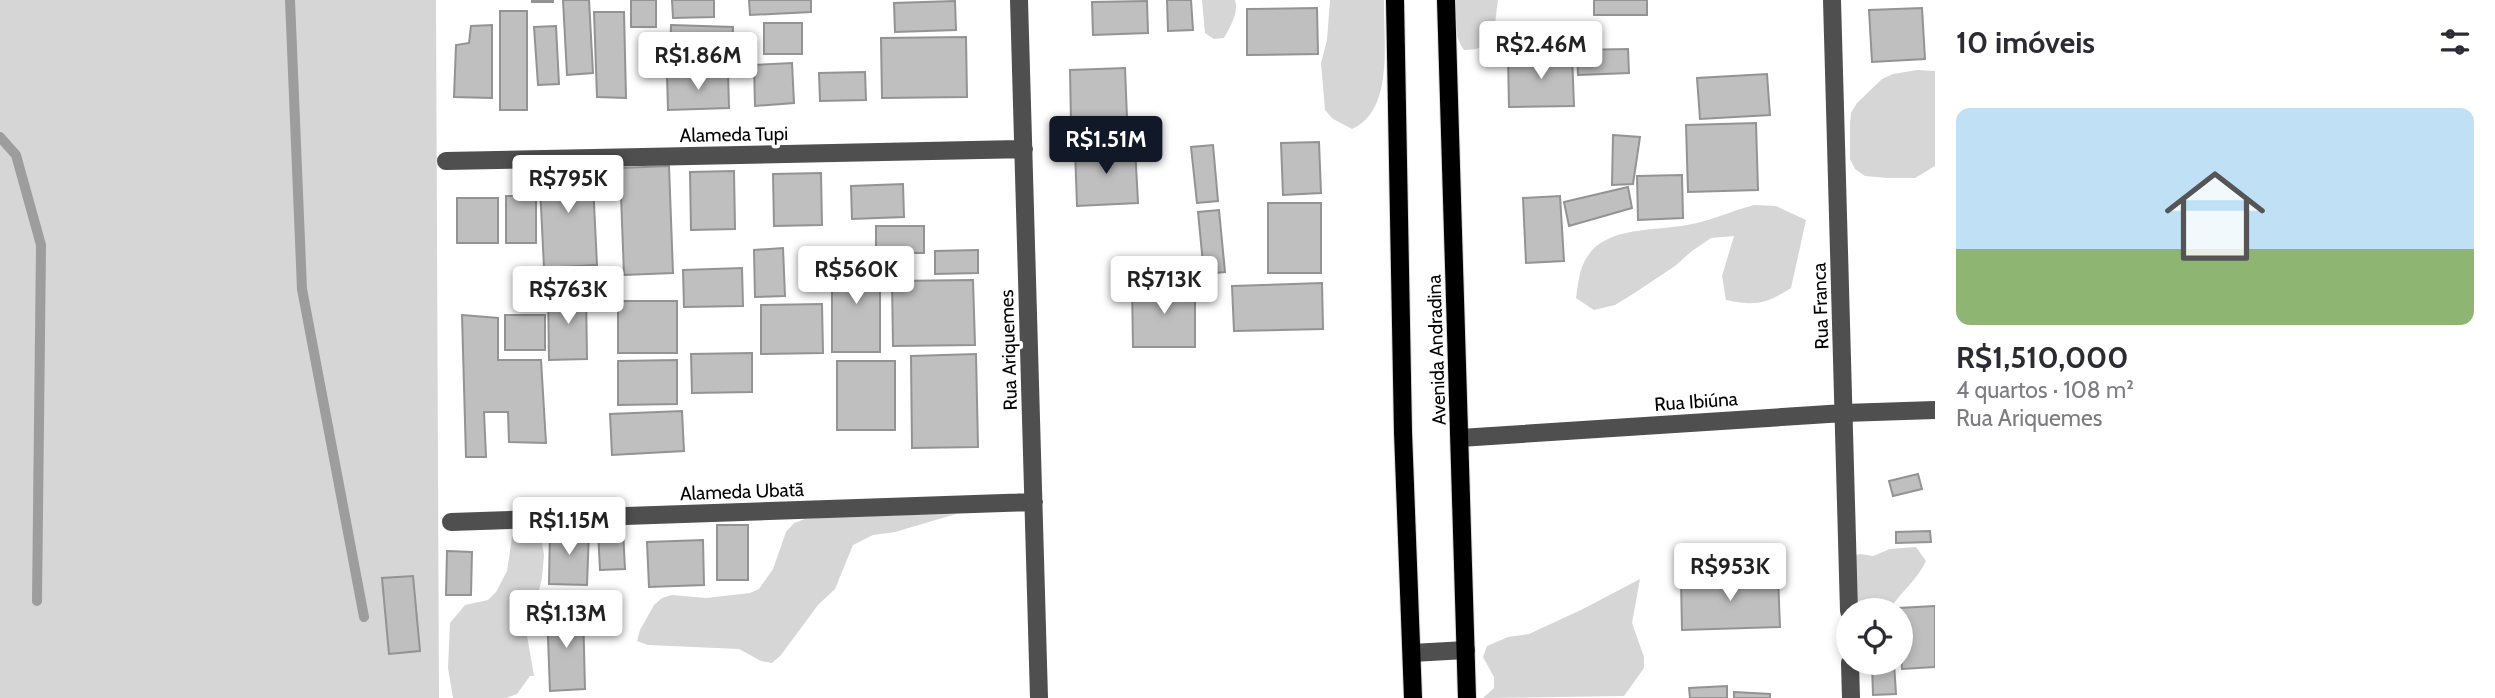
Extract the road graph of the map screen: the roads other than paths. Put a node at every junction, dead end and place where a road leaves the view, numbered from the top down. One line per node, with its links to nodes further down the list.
1 (1019, 0): 5 (street, Rua Ariquemes)
2 (1395, 0): 14 (main road, Avenida Andradina)
3 (1446, 0): 9 (main road, Avenida Andradina)
4 (1832, 0): 8 (street, Rua Franca)
5 (1024, 149): 6 (street, Alameda Tupi); 10 (street, Rua Ariquemes)
6 (446, 161)
7 (1935, 410): 8 (street, Rua Ibiúna)
8 (1844, 413): 9 (street, Rua Ibiúna); 12 (street, Rua Franca)
9 (1460, 438): 13 (main road, Avenida Andradina)
10 (1034, 502): 11 (street, Alameda Ubatã); 16 (street, Rua Ariquemes)
11 (451, 522)
12 (1849, 598)
13 (1466, 650): 14 (street); 18 (main road, Avenida Andradina)
14 (1412, 653): 17 (main road, Avenida Andradina)
15 (1850, 675): 19 (street)
16 (1039, 698)
17 (1413, 698)
18 (1467, 698)
19 (1851, 698)

